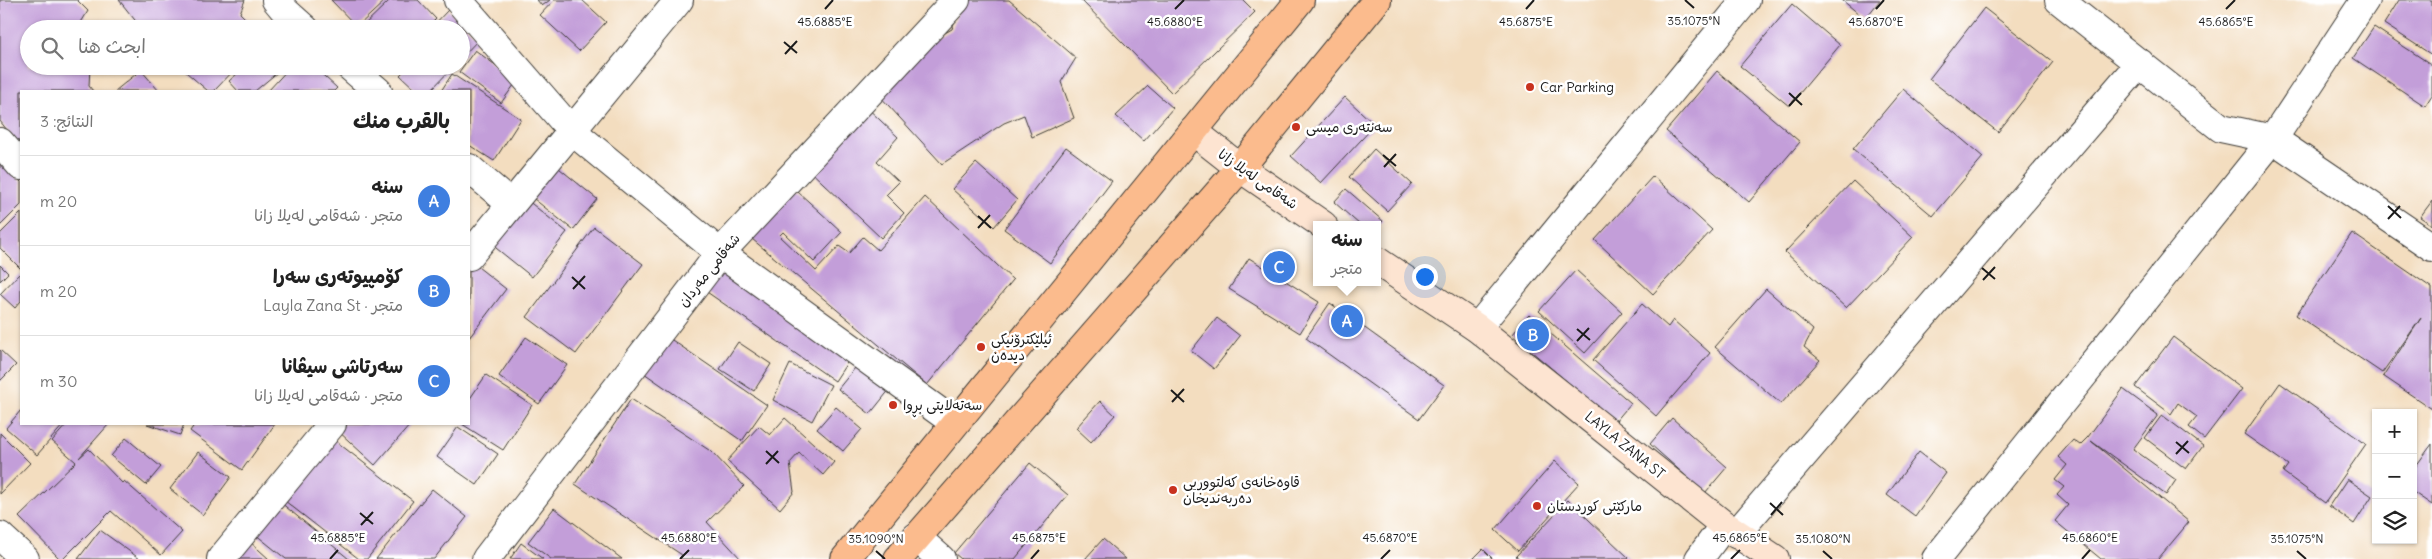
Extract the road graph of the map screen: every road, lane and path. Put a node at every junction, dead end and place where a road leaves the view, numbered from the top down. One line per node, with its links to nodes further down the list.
1 (276, 0): 10 (street)
2 (458, 0): 14 (street)
3 (679, 0): 14 (street)
4 (956, 0): 24 (street, شەقامی مەردان)
5 (1300, 0): 15 (highway)
6 (1377, 0): 19 (highway)
7 (1746, 0): 27 (street)
8 (2059, 0): 11 (street)
9 (2365, 0): 16 (street)
10 (295, 20)
11 (2140, 63): 16 (street); 30 (street)
12 (359, 75): 13 (street)
13 (377, 90)
14 (572, 131): 21 (street); 24 (street)
15 (1193, 131): 19 (street, شەقامی لەیلا زانا); 28 (highway)
16 (2273, 138): 23 (street); 41 (street)
17 (0, 142): 18 (street)
18 (20, 165)
19 (1240, 168): 22 (street, شەقامی لەیلا زانا); 32 (highway)
20 (470, 169): 21 (street)
21 (511, 204): 25 (street)
22 (1318, 221)
23 (2432, 248)
24 (720, 253): 28 (street); 35 (street, شەقامی مەردان)
25 (470, 255)
26 (1381, 264): 27 (street)
27 (1477, 328): 30 (street, LAYLA ZANA ST)
28 (954, 424): 36 (highway)
29 (320, 428): 34 (street)
30 (1730, 529): 39 (street); 40 (street, LAYLA ZANA ST)
31 (0, 536): 33 (street)
32 (916, 538): 37 (highway); 38 (street)
33 (25, 559)
34 (221, 559)
35 (486, 559)
36 (844, 559)
37 (898, 559)
38 (941, 559)
39 (1699, 559)
40 (1776, 559)
41 (1936, 559)

